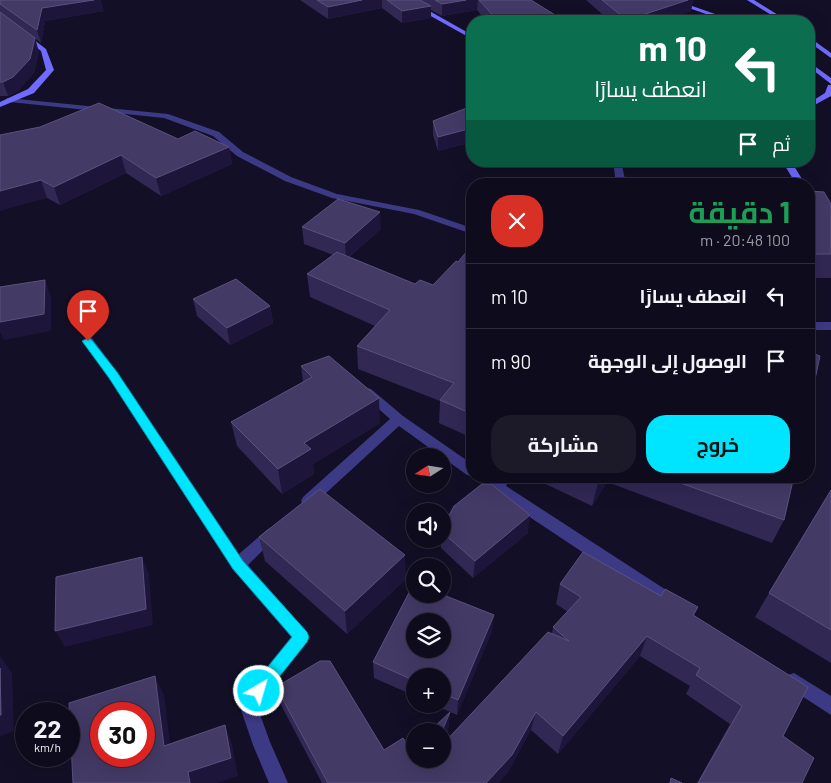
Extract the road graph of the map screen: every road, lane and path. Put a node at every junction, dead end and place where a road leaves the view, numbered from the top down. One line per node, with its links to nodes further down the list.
1 (405, 0): 7 (street)
2 (669, 0): 4 (street)
3 (750, 0): 5 (street)
4 (714, 15)
5 (775, 15)
6 (0, 16): 13 (street)
7 (466, 34)
8 (815, 44): 9 (street)
9 (831, 56)
10 (815, 68): 11 (street)
11 (829, 77)
12 (831, 87): 14 (street)
13 (10, 100): 15 (street); 18 (street)
14 (815, 102)
15 (0, 105)
16 (790, 167): 17 (street)
17 (797, 178)
18 (466, 229)
19 (815, 326): 20 (street)
20 (831, 326)
21 (88, 341): 28 (street)
22 (360, 386): 23 (street)
23 (398, 418): 24 (street); 26 (street)
24 (466, 467)
25 (502, 483): 29 (street)
26 (296, 512)
27 (282, 525): 28 (street)
28 (238, 565): 32 (street)
29 (689, 613)
30 (781, 673): 31 (street)
31 (831, 706)
32 (279, 783)

